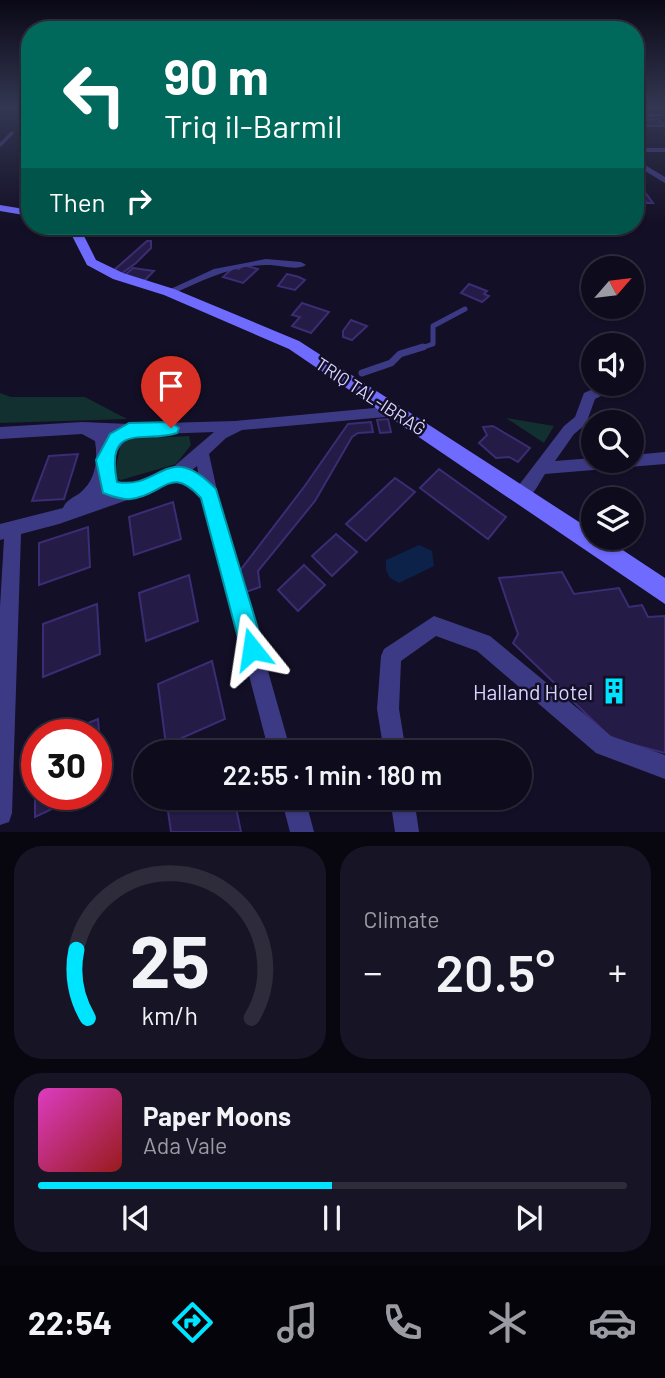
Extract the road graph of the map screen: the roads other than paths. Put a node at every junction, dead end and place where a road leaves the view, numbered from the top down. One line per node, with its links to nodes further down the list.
1 (644, 150): 2 (street)
2 (665, 150)
3 (644, 167): 4 (street)
4 (665, 181)
5 (0, 208): 6 (main road)
6 (21, 212)
7 (78, 235): 9 (main road, TRIQ TAL-IBRAĠ)
8 (301, 265): 9 (street)
9 (169, 292): 13 (main road, TRIQ TAL-IBRAĠ)
10 (465, 309): 11 (lane)
11 (362, 373)
12 (589, 396): 22 (street)
13 (396, 411): 14 (street); 25 (main road, TRIQ TAL-IBRAĠ)
14 (240, 425): 16 (street); 19 (street)
15 (82, 428): 17 (street); 18 (street); 21 (street)
16 (192, 428): 17 (street); 19 (street)
17 (129, 430): 21 (street)
18 (0, 433)
19 (205, 449): 23 (street); 26 (street)
20 (665, 458): 22 (street)
21 (104, 460): 24 (street); 27 (street)
22 (543, 468): 25 (street)
23 (177, 473): 24 (street); 26 (street)
24 (130, 492): 27 (street)
25 (522, 494): 29 (main road, TRIQ TAL-IBRAĠ)
26 (210, 495): 30 (street)
27 (59, 516): 28 (street)
28 (6, 531): 35 (street)
29 (665, 592)
30 (278, 740)
31 (393, 740): 32 (street)
32 (665, 767)
33 (296, 810): 36 (street)
34 (404, 810): 37 (street)
35 (0, 813)
36 (302, 832)
37 (407, 832)

